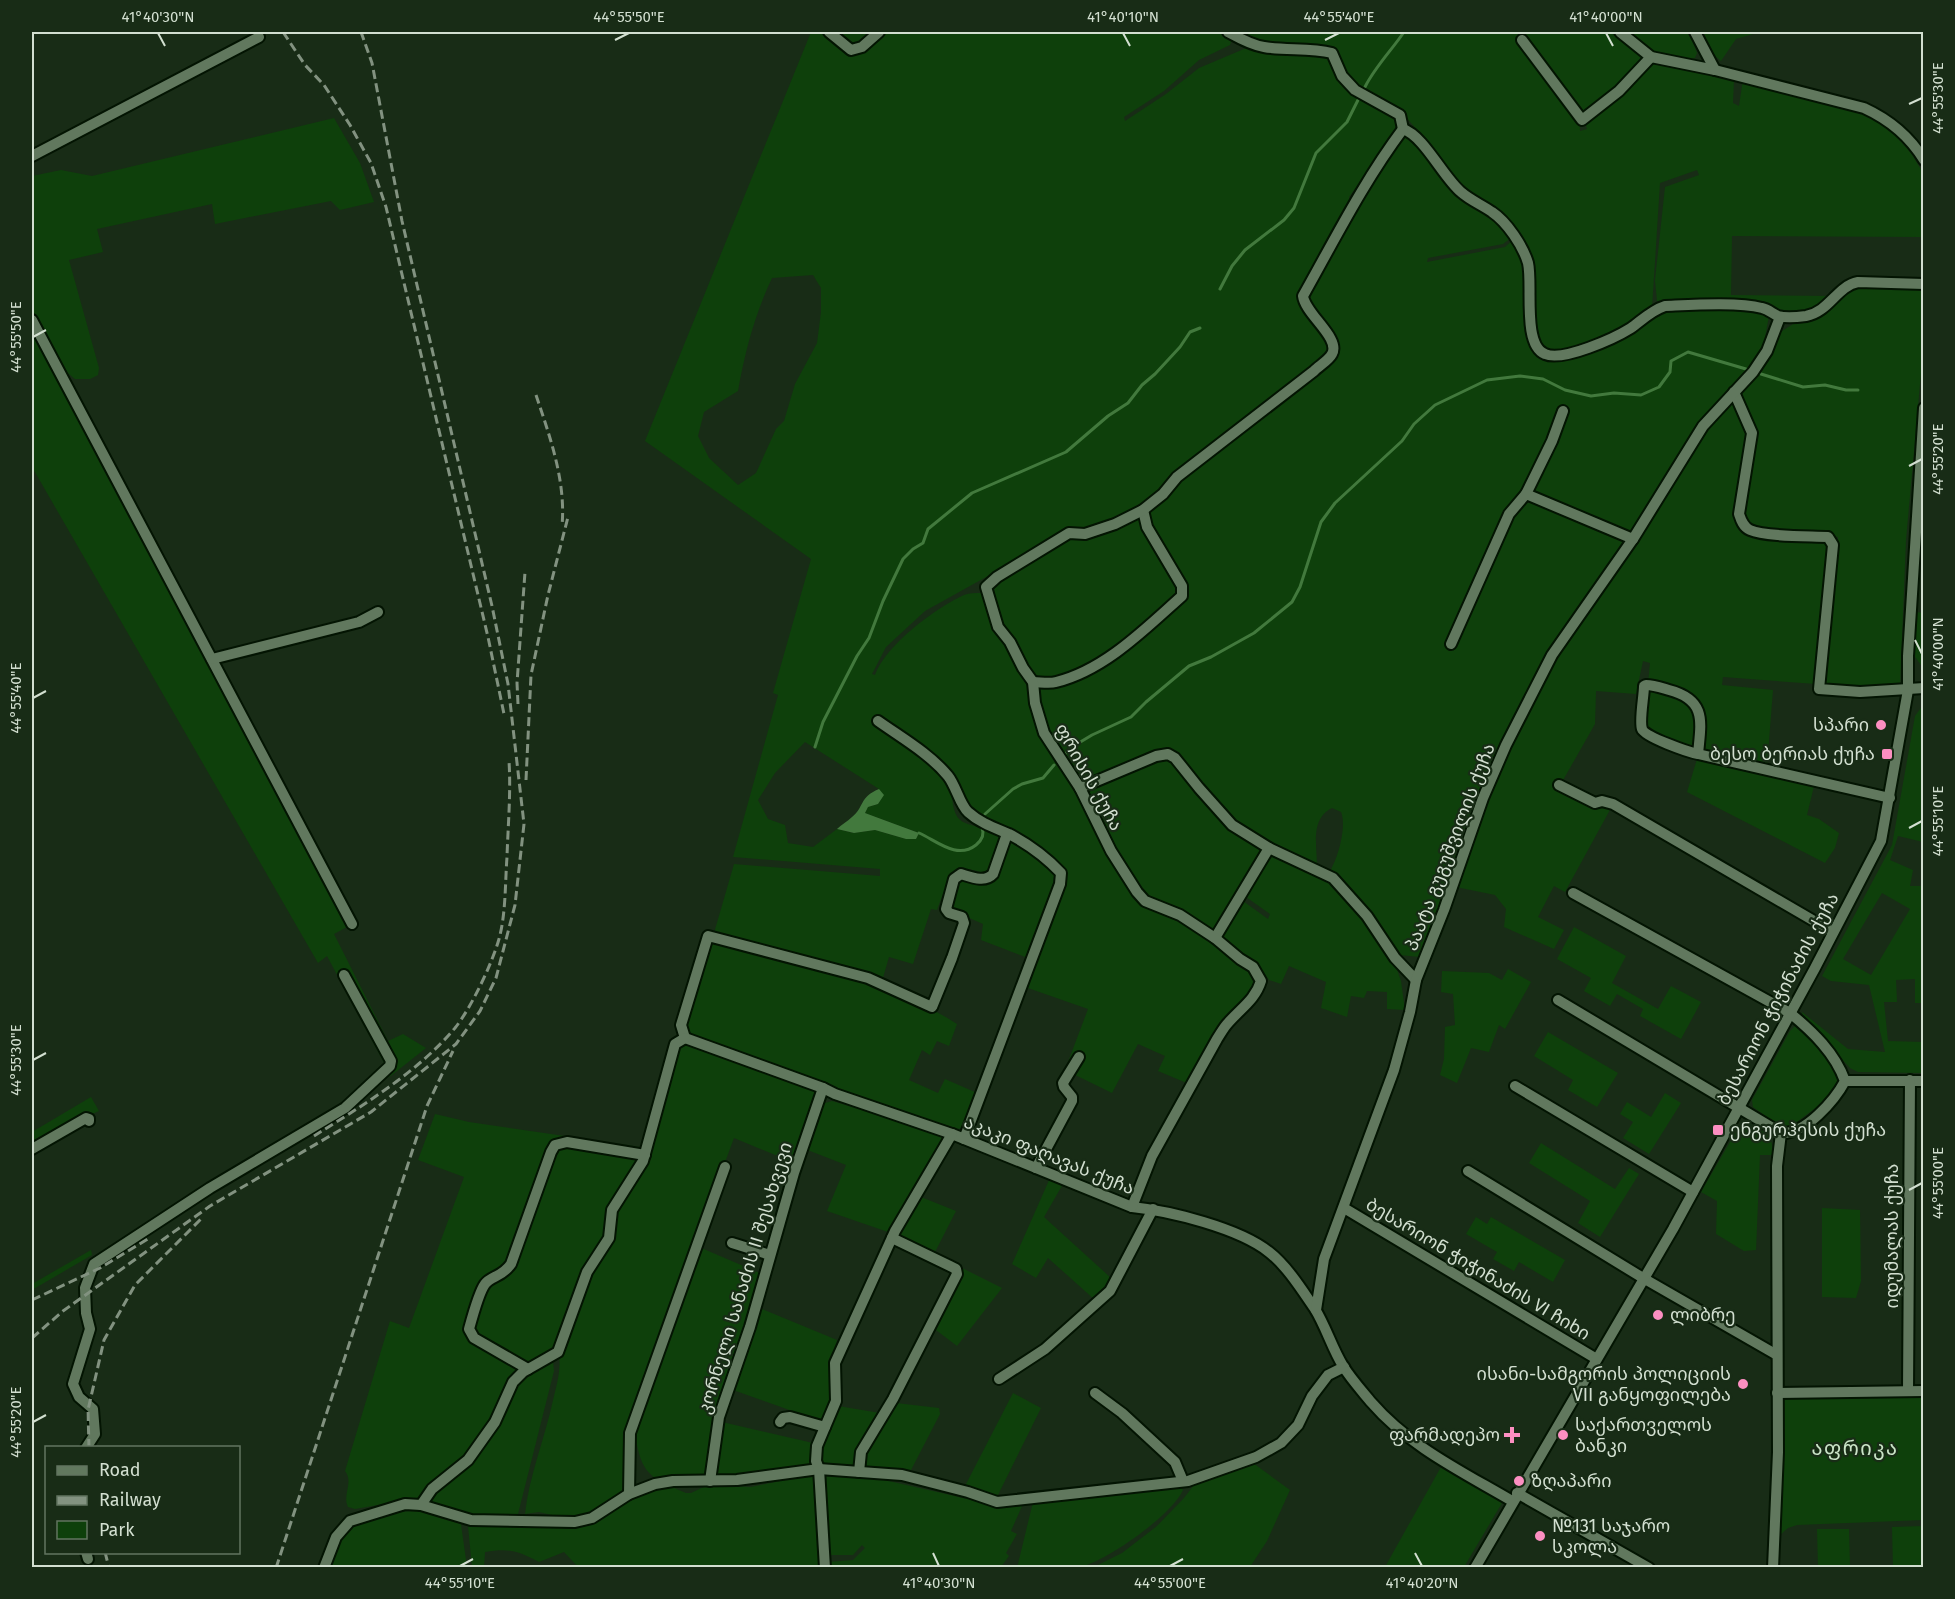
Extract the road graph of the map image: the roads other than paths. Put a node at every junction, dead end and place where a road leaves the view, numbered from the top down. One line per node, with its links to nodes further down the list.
1 (829, 32): 2 (street)
2 (879, 32)
3 (1228, 32): 10 (street)
4 (1620, 32): 8 (street)
5 (1695, 32): 9 (street)
6 (259, 37): 11 (street)
7 (1522, 40): 8 (street)
8 (1651, 57): 9 (street)
9 (1714, 70): 12 (street)
10 (1403, 129): 14 (street); 20 (street, ფრისის ქუჩა)
11 (32, 156)
12 (1923, 160)
13 (1923, 284): 14 (street)
14 (1780, 317): 16 (street, პაატა გუგუშვილის ქუჩა)
15 (32, 320): 25 (street)
16 (1734, 392): 22 (street, პაატა გუგუშვილის ქუჩა); 28 (street)
17 (1923, 408): 21 (street, ბესარიონ ჭიჭინაძის ქუჩა)
18 (1563, 411): 19 (street)
19 (1526, 494): 22 (street); 24 (street)
20 (1143, 510): 26 (street); 26 (street, ფრისის ქუჩა)
21 (1919, 536): 28 (street, ბესარიონ ჭიჭინაძის ქუჩა)
22 (1633, 539): 41 (street, პაატა გუგუშვილის ქუჩა)
23 (378, 612): 25 (street)
24 (1451, 644)
25 (212, 659): 37 (street)
26 (1033, 682): 32 (street, ფრისის ქუჩა)
27 (1923, 688): 28 (street)
28 (1908, 690): 33 (street, ბესარიონ ჭიჭინაძის ქუჩა)
29 (878, 722): 34 (street)
30 (1698, 754): 30 (street); 33 (street)
31 (1559, 785): 38 (street)
32 (1080, 789): 35 (street); 39 (street, ფრისის ქუჩა)
33 (1890, 798): 38 (street, ბესარიონ ჭიჭინაძის ქუჩა)
34 (1007, 834): 44 (street); 55 (street)
35 (1269, 848): 39 (street); 41 (street)
36 (1573, 893): 43 (street)
37 (352, 924)
38 (1833, 932): 43 (street, ბესარიონ ჭიჭინაძის ქუჩა)
39 (1215, 938): 62 (street, ფრისის ქუჩა)
40 (344, 975): 81 (street)
41 (1416, 980): 63 (street, პაატა გუგუშვილის ქუჩა)
42 (1558, 1000): 51 (street)
43 (1790, 1013): 48 (street); 51 (street, ბესარიონ ჭიჭინაძის ქუჩა)
44 (685, 1038): 50 (street, აკაკი ფაღავას ქუჩა); 57 (street)
45 (1079, 1057): 59 (street)
46 (1910, 1080): 47 (street); 48 (street); 75 (street, იდუმალას ქუჩა)
47 (1923, 1080)
48 (1845, 1081): 54 (street)
49 (1515, 1086): 61 (street)
50 (823, 1088): 53 (street, აკაკი ფაღავას ქუჩა); 67 (street, კორნელი სანაძის II შესახვევი)
51 (1739, 1108): 54 (street); 61 (street, ბესარიონ ჭიჭინაძის ქუჩა)
52 (89, 1121): 56 (street)
53 (952, 1134): 55 (street, აკაკი ფაღავას ქუჩა); 65 (street)
54 (1781, 1134): 70 (street)
55 (964, 1139): 59 (street, აკაკი ფაღავას ქუჩა)
56 (32, 1149)
57 (645, 1155): 73 (street); 73 (street)
58 (725, 1167): 86 (street)
59 (1036, 1168): 62 (street, აკაკი ფაღავას ქუჩა)
60 (1468, 1171): 68 (street)
61 (1692, 1192): 68 (street, ბესარიონ ჭიჭინაძის ქუჩა)
62 (1132, 1207): 64 (street, აკაკი ფაღავას ქუჩა)
63 (1344, 1208): 69 (street, პაატა გუგუშვილის ქუჩა); 71 (street, ბესარიონ ჭიჭინაძის VI ჩიხი)
64 (1153, 1209): 69 (street, აკაკი ფაღავას ქუჩა); 74 (street)
65 (892, 1238): 80 (street); 83 (street)
66 (732, 1243): 67 (street)
67 (770, 1255): 84 (street, კორნელი სანაძის II შესახვევი)
68 (1643, 1278): 70 (street); 71 (street, ბესარიონ ჭიჭინაძის ქუჩა)
69 (1316, 1310): 72 (street, აკაკი ფაღავას ქუჩა)
70 (1777, 1355): 78 (street)
71 (1596, 1358): 87 (street, ბესარიონ ჭიჭინაძის ქუჩა)
72 (1344, 1367): 85 (street); 87 (street, აკაკი ფაღავას ქუჩა)
73 (528, 1369): 88 (street)
74 (999, 1379)
75 (1908, 1391): 76 (street); 78 (street)
76 (1923, 1391)
77 (1095, 1393): 85 (street)
78 (1778, 1393): 93 (street)
79 (780, 1422): 80 (street)
80 (825, 1427): 82 (street)
81 (87, 1446)
82 (819, 1469): 83 (street); 84 (street); 90 (street)
83 (858, 1472): 85 (street)
84 (710, 1481): 86 (street)
85 (1184, 1481)
86 (628, 1494): 88 (street)
87 (1515, 1497): 91 (street, ბესარიონ ჭიჭინაძის ქუჩა); 92 (street, აკაკი ფაღავას ქუჩა)
88 (421, 1505): 89 (street)
89 (324, 1568)
90 (825, 1568)
91 (1475, 1568)
92 (1649, 1568)
93 (1773, 1568)

